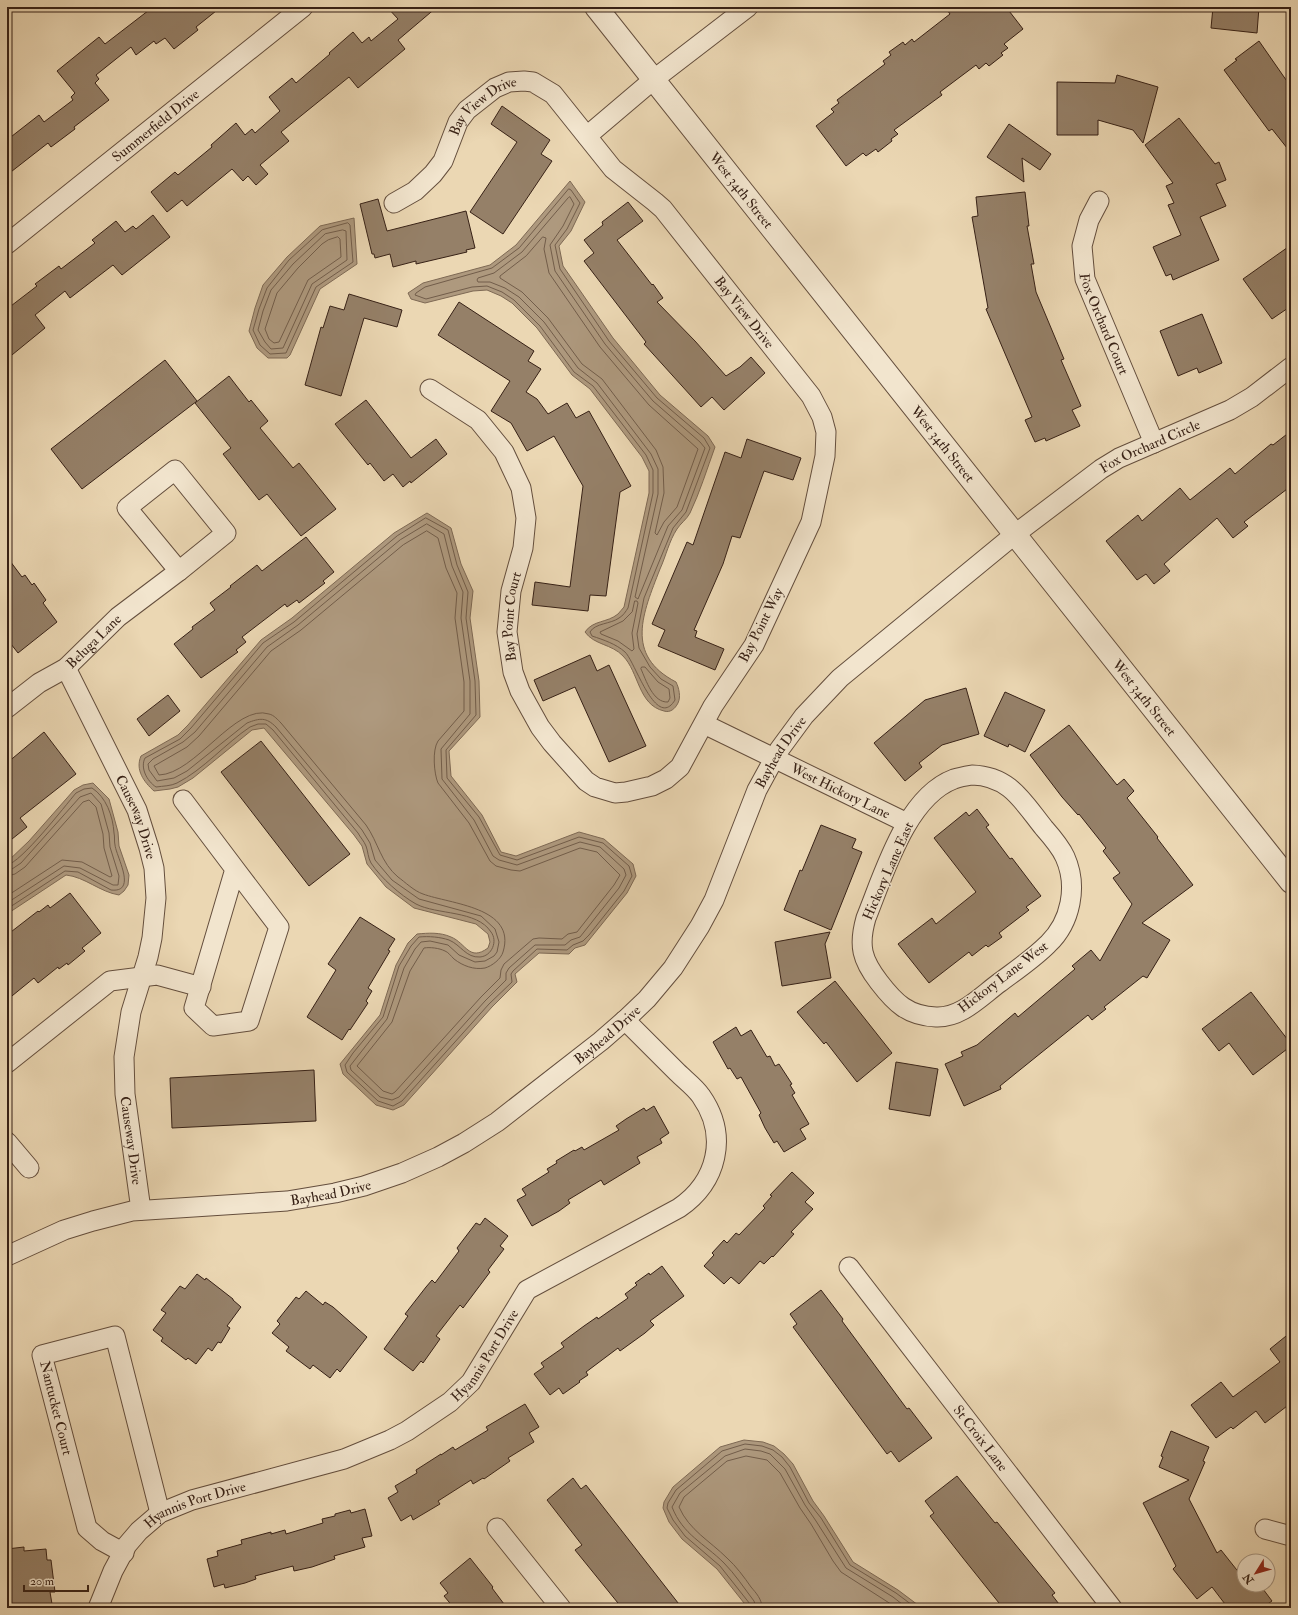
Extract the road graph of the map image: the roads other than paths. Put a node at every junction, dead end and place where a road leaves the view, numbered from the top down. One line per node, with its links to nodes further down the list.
1 (303, 7): 8 (street, Summerfield Drive)
2 (596, 7): 4 (street, West 34th Street)
3 (748, 7): 4 (street)
4 (653, 80): 5 (street); 13 (street, West 34th Street)
5 (587, 136): 7 (street, Bay View Drive); 12 (street, Bay View Drive)
6 (1099, 201): 11 (street, Fox Orchard Court)
7 (394, 203)
8 (7, 244)
9 (1291, 366): 11 (street, Fox Orchard Circle)
10 (430, 389): 17 (street, Bay Point Court)
11 (1154, 443): 13 (street, Fox Orchard Circle)
12 (811, 522): 17 (street, Bay Point Way)
13 (1014, 535): 18 (street, Bayhead Drive); 23 (street, West 34th Street)
14 (178, 572): 14 (street, Beluga Lane); 15 (street, Beluga Lane)
15 (66, 668): 16 (street, Beluga Lane); 24 (street, Causeway Drive)
16 (7, 708)
17 (704, 724): 18 (street, West Hickory Lane)
18 (774, 759): 21 (street, West Hickory Lane); 27 (street, Bayhead Drive)
19 (183, 800): 22 (street)
20 (1032, 812): 21 (street, Hickory Lane East); 26 (street, Hickory Lane West)
21 (907, 823): 26 (street, Hickory Lane East)
22 (235, 869): 25 (street); 25 (street)
23 (1291, 882)
24 (142, 977): 25 (street); 28 (street); 31 (street, Causeway Drive)
25 (201, 988)
26 (889, 995)
27 (625, 1020): 31 (street, Bayhead Drive); 34 (street, Hyannis Port Drive)
28 (7, 1063)
29 (7, 1142): 30 (street)
30 (28, 1168)
31 (141, 1210): 32 (street, Bayhead Drive)
32 (7, 1256)
33 (850, 1267): 41 (street, St Croix Lane)
34 (160, 1513): 38 (street, Hyannis Port Drive); 38 (street, Nantucket Court)
35 (497, 1528): 40 (street)
36 (1265, 1529): 37 (street)
37 (1291, 1536)
38 (124, 1553): 39 (street, Hyannis Port Drive)
39 (98, 1608)
40 (562, 1608)
41 (1112, 1608)

